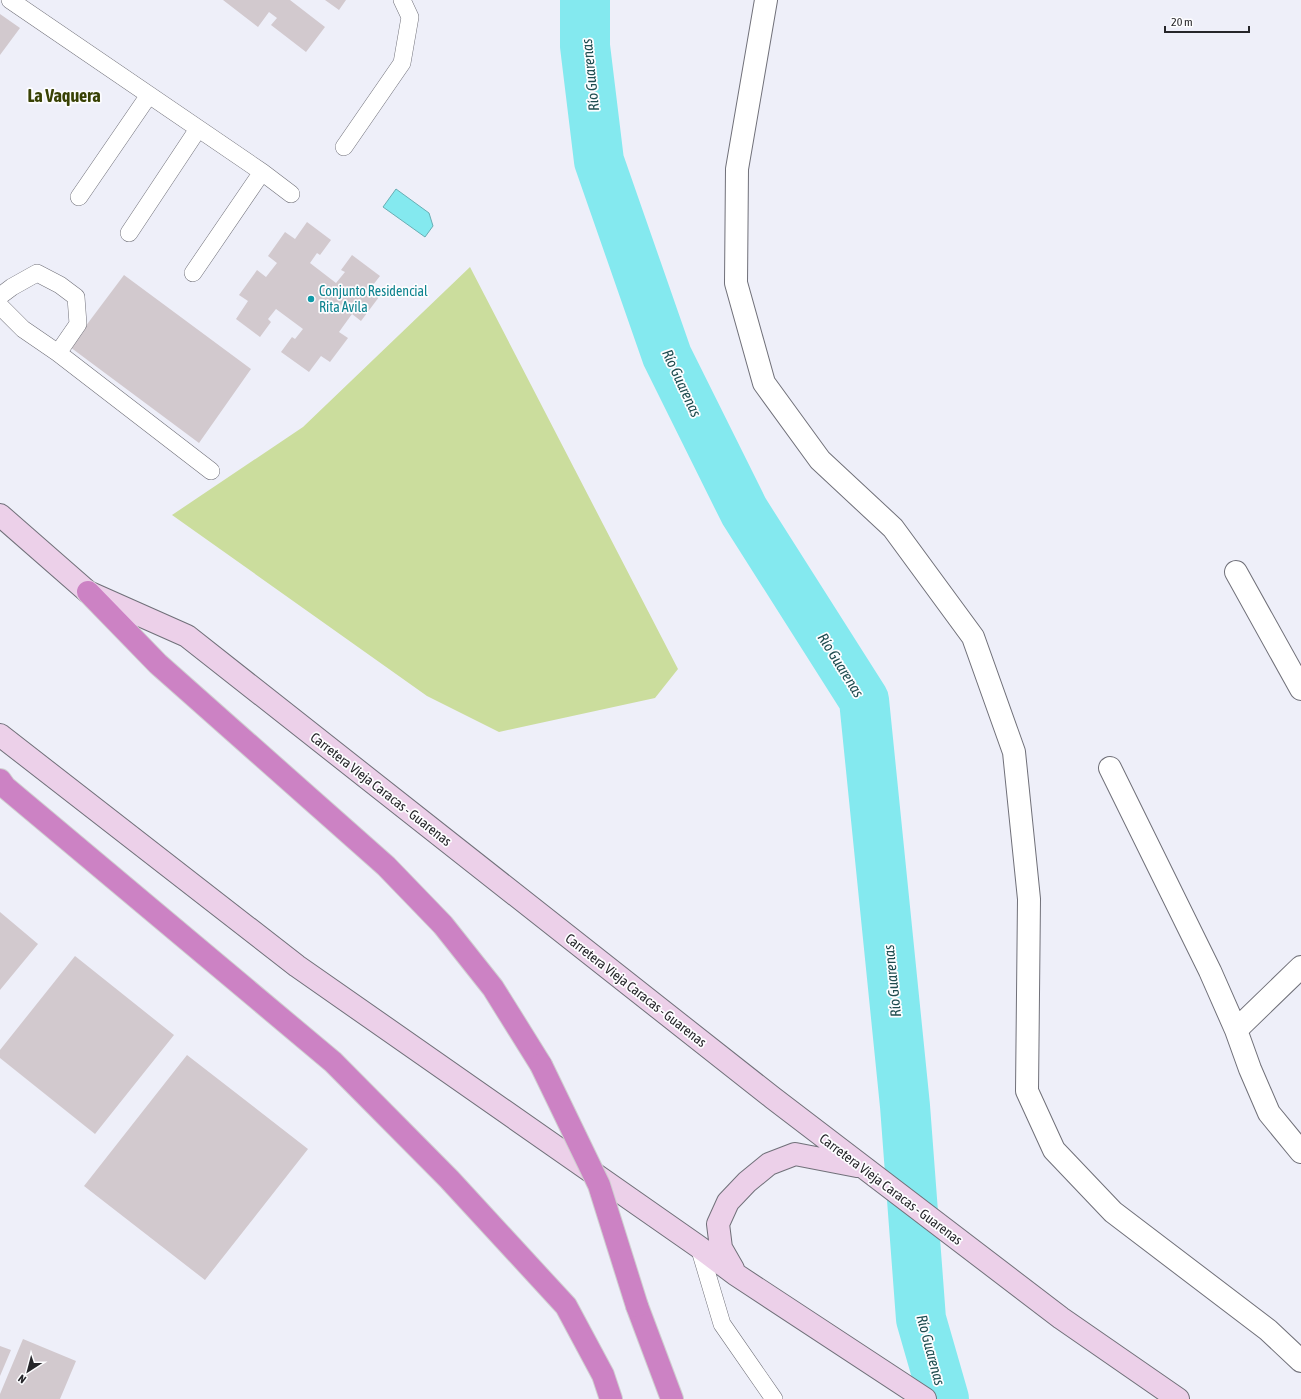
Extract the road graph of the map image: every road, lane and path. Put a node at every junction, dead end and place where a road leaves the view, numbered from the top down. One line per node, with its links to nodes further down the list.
1 (10, 0): 4 (lane)
2 (402, 0): 6 (lane)
3 (766, 0): 29 (street)
4 (149, 95): 5 (lane); 9 (lane)
5 (198, 129): 7 (lane); 10 (lane)
6 (344, 147)
7 (262, 172): 8 (lane); 11 (lane)
8 (292, 194)
9 (79, 197)
10 (129, 233)
11 (193, 273)
12 (0, 296): 14 (lane)
13 (0, 306): 14 (lane)
14 (58, 353): 15 (lane)
15 (211, 471)
16 (0, 515): 18 (main road, Carretera Vieja Caracas - Guarenas)
17 (1236, 572): 19 (street)
18 (88, 592): 26 (main road, Carretera Vieja Caracas - Guarenas); 33 (highway, bridge)
19 (1301, 689)
20 (0, 735): 27 (main road)
21 (1110, 768): 24 (street)
22 (0, 780): 32 (highway)
23 (1301, 967): 24 (street)
24 (1236, 1030): 25 (street)
25 (1301, 1152)
26 (862, 1167): 28 (main road); 36 (main road, Carretera Vieja Caracas - Guarenas)
27 (699, 1247): 28 (main road); 34 (lane)
28 (735, 1274): 35 (main road)
29 (1268, 1330): 30 (street); 31 (street)
30 (1301, 1341)
31 (1301, 1361)
32 (611, 1399)
33 (672, 1399)
34 (774, 1399)
35 (925, 1399)
36 (1178, 1399)

